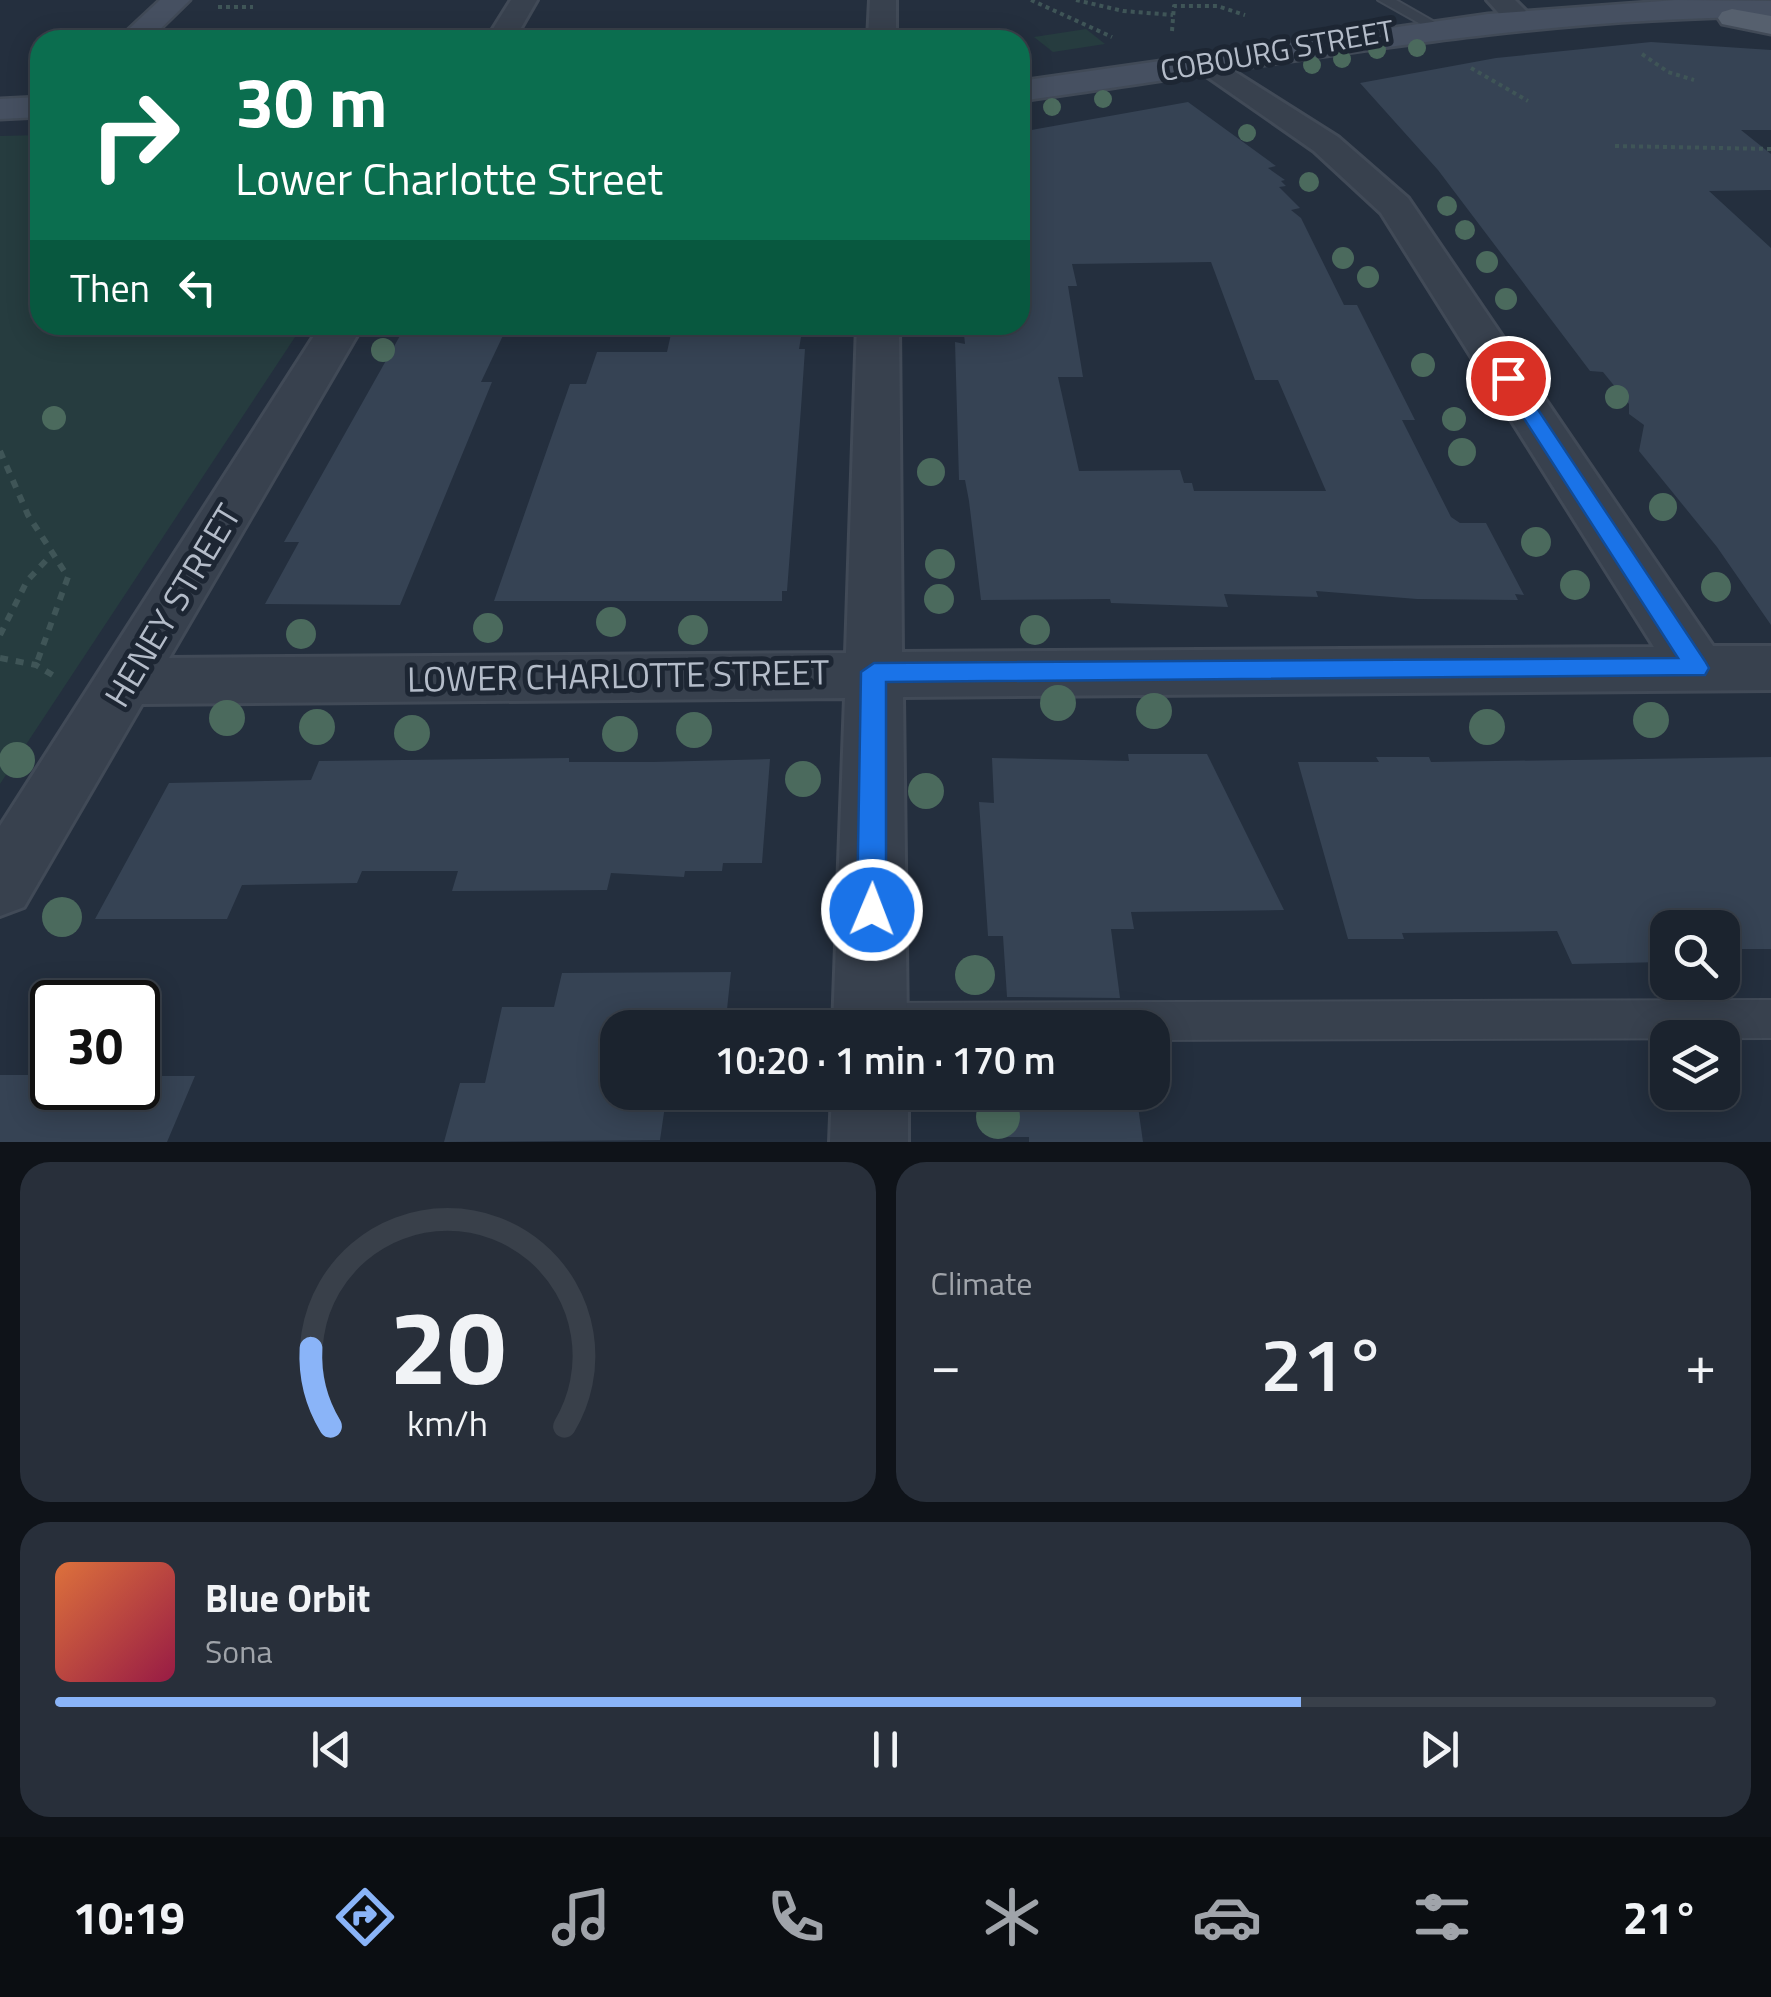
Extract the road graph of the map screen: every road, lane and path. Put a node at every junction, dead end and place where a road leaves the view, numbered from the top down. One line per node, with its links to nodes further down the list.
1 (176, 0): 16 (street)
2 (524, 0): 17 (street)
3 (883, 0): 18 (street)
4 (1032, 0): 19 (path)
5 (1076, 0): 13 (path)
6 (1385, 0): 15 (lane)
7 (1640, 6): 10 (street, COBOURG STREET); 12 (street, COBOURG STREET)
8 (206, 7): 9 (path)
9 (253, 7)
10 (1516, 8): 15 (street, COBOURG STREET)
11 (1771, 8): 12 (main road)
12 (1735, 12): 14 (main road)
13 (1173, 15)
14 (1771, 23)
15 (1431, 24): 19 (street, COBOURG STREET)
16 (143, 30)
17 (506, 30)
18 (882, 30)
19 (1188, 65): 21 (street, COBOURG STREET); 34 (street)
20 (1466, 66): 22 (path)
21 (1030, 89)
22 (1528, 101)
23 (0, 108): 24 (street)
24 (30, 108)
25 (1615, 146): 26 (path)
26 (1771, 149)
27 (336, 335): 38 (street, HENEY STREET)
28 (878, 335): 36 (street)
29 (0, 452): 30 (path)
30 (50, 556): 31 (path); 33 (path)
31 (0, 635)
32 (0, 658): 33 (path)
33 (36, 665): 37 (path)
34 (1697, 668): 35 (street, LOWER CHARLOTTE STREET); 36 (street, LOWER CHARLOTTE STREET)
35 (1771, 668)
36 (874, 672): 38 (street, LOWER CHARLOTTE STREET); 40 (street)
37 (62, 681)
38 (126, 681): 39 (street, HENEY STREET)
39 (0, 885)
40 (870, 1010)
41 (1771, 1020): 42 (lane)
42 (1170, 1038)
43 (869, 1110): 44 (street)
44 (869, 1142)

